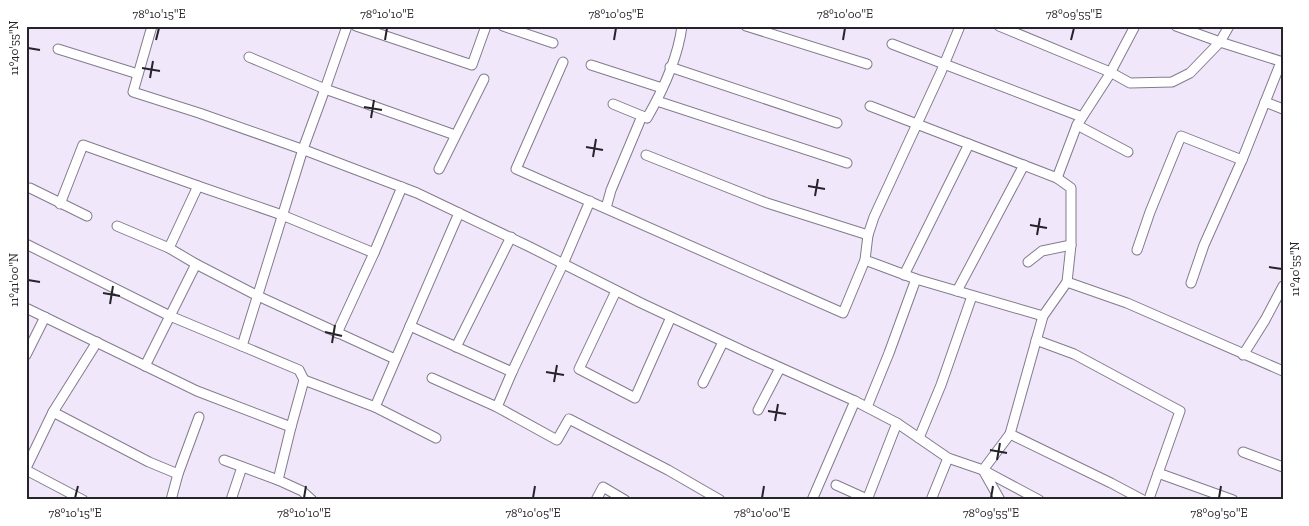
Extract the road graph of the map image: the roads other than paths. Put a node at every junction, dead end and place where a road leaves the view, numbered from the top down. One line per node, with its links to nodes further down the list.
1 (152, 26): 25 (street)
2 (347, 26): 28 (street)
3 (356, 26): 4 (street)
4 (486, 26)
5 (502, 26): 14 (street)
6 (682, 26): 23 (street)
7 (746, 26): 20 (street)
8 (960, 26): 21 (street)
9 (999, 26): 24 (street)
10 (1135, 26): 24 (street)
11 (1176, 26): 13 (street)
12 (1228, 26): 13 (street)
13 (1220, 42): 19 (street); 24 (street)
14 (553, 43)
15 (892, 44): 21 (street)
16 (58, 49): 25 (street)
17 (249, 57): 28 (street)
18 (562, 62): 51 (street)
19 (1283, 62): 30 (street)
20 (867, 64)
21 (944, 64): 35 (street); 37 (street)
22 (590, 65): 27 (street)
23 (670, 67): 27 (street); 36 (street)
24 (1110, 72): 35 (street)
25 (138, 74): 40 (street)
26 (484, 79): 38 (street)
27 (662, 88): 29 (street)
28 (326, 89): 38 (street); 40 (street)
29 (657, 101): 34 (street); 44 (street)
30 (1265, 102): 33 (street); 43 (street)
31 (613, 104): 34 (street)
32 (870, 106): 37 (street)
33 (1283, 109)
34 (642, 116): 53 (street)
35 (1079, 121): 41 (street); 47 (street)
36 (837, 123)
37 (916, 124): 39 (street); 58 (street)
38 (456, 135): 46 (street)
39 (969, 144): 45 (street); 69 (street)
40 (303, 149): 49 (street); 55 (street)
41 (1128, 152)
42 (646, 155): 58 (street)
43 (1242, 160): 63 (street); 72 (street)
44 (847, 163)
45 (1024, 165): 47 (street); 75 (street)
46 (439, 169)
47 (1056, 178): 61 (street)
48 (198, 186): 52 (street); 55 (street); 62 (street)
49 (402, 187): 54 (street); 64 (street)
50 (30, 188): 52 (street)
51 (590, 200): 53 (street); 68 (street)
52 (60, 204): 56 (street)
53 (606, 208): 65 (street)
54 (459, 213): 59 (street); 83 (street)
55 (282, 215): 64 (street); 76 (street)
56 (87, 216)
57 (117, 226): 62 (street)
58 (868, 235): 65 (street)
59 (511, 237): 68 (street); 89 (street)
60 (26, 244): 79 (street)
61 (1071, 245): 66 (street); 71 (street)
62 (169, 248): 67 (street)
63 (1137, 250)
64 (374, 253): 84 (street)
65 (865, 260): 69 (street)
66 (1028, 262)
67 (196, 264): 76 (street); 79 (street)
68 (563, 264): 74 (street); 96 (street)
69 (904, 275): 70 (street)
70 (916, 279): 75 (street); 103 (street)
71 (1067, 282): 80 (street); 91 (street)
72 (1191, 283)
73 (1283, 286): 91 (street)
74 (616, 291): 82 (street); 82 (street)
75 (956, 291): 77 (street)
76 (258, 296): 84 (street); 88 (street)
77 (972, 296): 80 (street); 111 (street)
78 (26, 308): 81 (street)
79 (170, 316): 88 (street); 93 (street)
80 (1042, 316): 85 (street)
81 (45, 317): 86 (street); 90 (street)
82 (671, 318): 87 (street)
83 (410, 326): 89 (street); 92 (street)
84 (337, 333): 92 (street)
85 (1036, 340): 109 (street); 119 (street)
86 (97, 342): 93 (street); 105 (street)
87 (723, 342): 94 (street); 99 (street)
88 (242, 346): 98 (street)
89 (456, 347): 96 (street)
90 (26, 355)
91 (1243, 355): 95 (street)
92 (395, 360): 101 (street)
93 (145, 366): 108 (street)
94 (780, 368): 100 (street); 104 (street)
95 (1283, 371)
96 (512, 372): 102 (street)
97 (432, 378): 102 (street)
98 (304, 380): 101 (street); 108 (street)
99 (703, 382)
100 (855, 401): 103 (street); 133 (street)
101 (375, 407): 110 (street)
102 (497, 407): 132 (street)
103 (867, 407): 107 (street)
104 (758, 410)
105 (53, 412): 117 (street); 120 (street)
106 (199, 417): 120 (street)
107 (897, 423): 111 (street); 124 (street)
108 (291, 427): 121 (street)
109 (1010, 434): 118 (street); 125 (street)
110 (436, 438)
111 (919, 438): 113 (street)
112 (1243, 452): 116 (street)
113 (948, 458): 118 (street); 134 (street)
114 (224, 460): 115 (street)
115 (242, 467): 121 (street); 128 (street)
116 (1283, 467)
117 (26, 469): 126 (street)
118 (983, 470): 135 (street); 136 (street)
119 (1158, 473): 125 (street); 137 (street)
120 (178, 474): 127 (street)
121 (278, 480): 123 (street)
122 (836, 485): 124 (street)
123 (303, 496): 129 (street)
124 (867, 499)
125 (1149, 499)
126 (83, 500)
127 (171, 500)
128 (231, 500)
129 (312, 500)
130 (596, 500): 131 (street)
131 (625, 500)
132 (720, 500)
133 (812, 500)
134 (931, 500)
135 (1000, 500)
136 (1039, 500)
137 (1234, 500)

